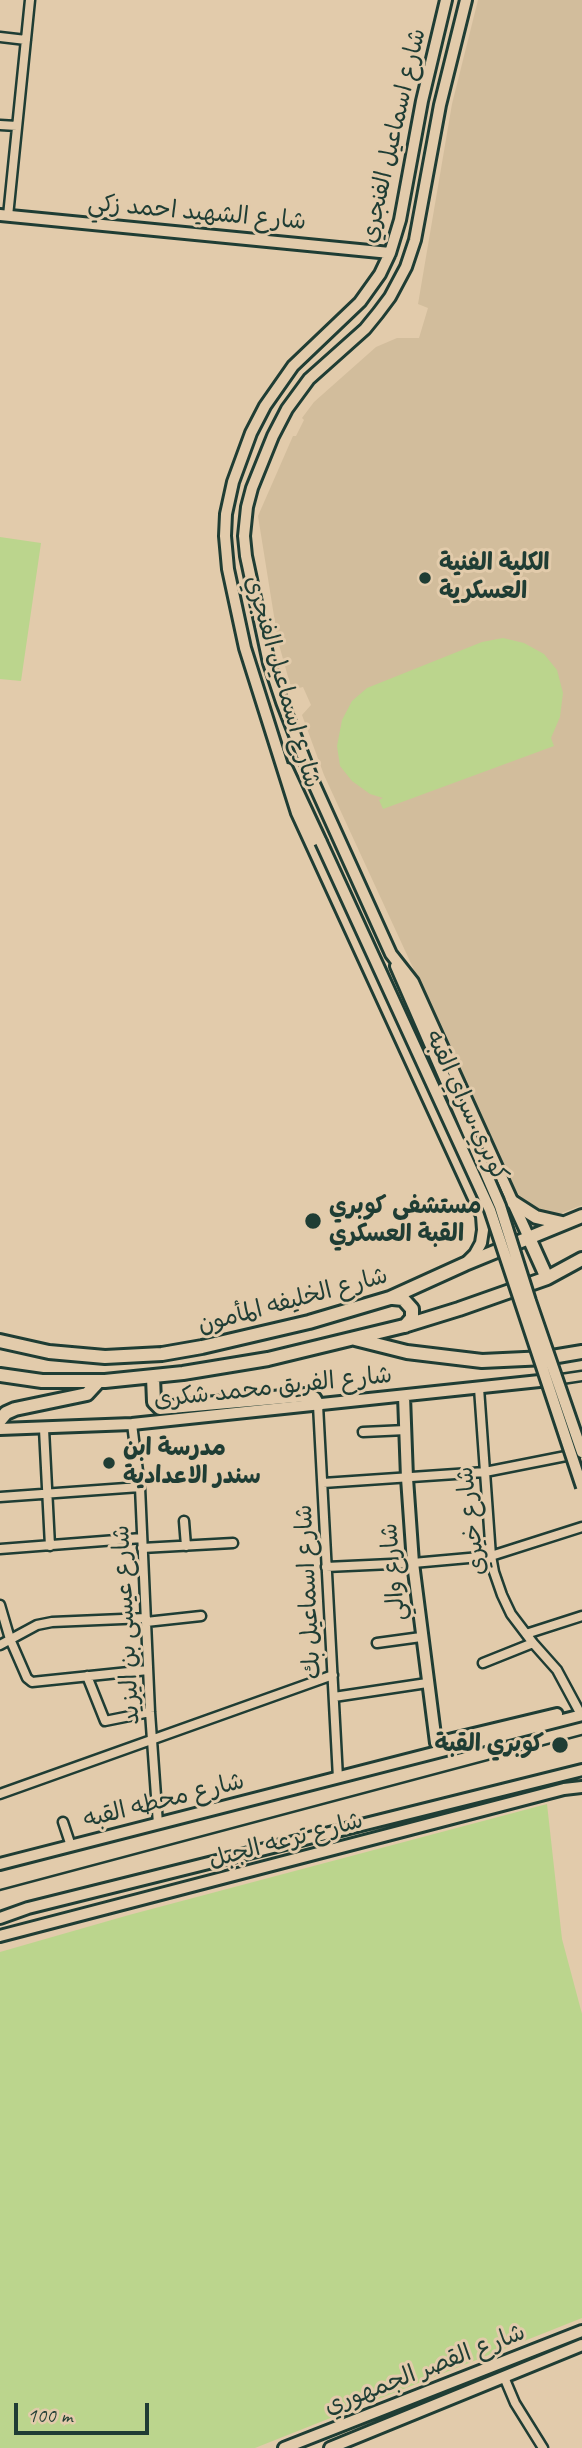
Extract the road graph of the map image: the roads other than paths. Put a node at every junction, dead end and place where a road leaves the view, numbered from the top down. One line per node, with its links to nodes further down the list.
1 (30, 0): 5 (street)
2 (446, 0): 9 (main road, شارع اسماعيل الفنجري)
3 (466, 0): 11 (main road, شارع اسماعيل الفنجري)
4 (0, 37): 5 (street)
5 (26, 40): 7 (street)
6 (0, 125): 7 (street)
7 (17, 126): 8 (street)
8 (4, 216): 9 (main road, شارع الشهيد احمد زكي)
9 (390, 253): 10 (main road, شارع اسماعيل الفنجري)
10 (279, 755): 13 (main road, شارع اسماعيل الفنجري); 46 (main road, كوبري سراي القبه, bridge)
11 (391, 954): 12 (main road, كوبري سراي القبه); 14 (main road, شارع اسماعيل الفنجري)
12 (423, 1027): 13 (main road); 42 (main road, كوبري سراي القبه, bridge)
13 (399, 1037): 15 (main road, شارع اسماعيل الفنجري)
14 (502, 1182): 15 (main road); 16 (main road, شارع اسماعيل الفنجري)
15 (474, 1196): 21 (main road, شارع اسماعيل الفنجري)
16 (511, 1201): 18 (main road); 19 (main road, شارع اسماعيل الفنجري)
17 (582, 1216): 18 (main road, شارع الخليفه المأمون)
18 (566, 1223): 19 (main road, شارع الخليفه المأمون)
19 (529, 1237): 21 (main road, شارع الخليفه المأمون); 22 (main road)
20 (582, 1259): 22 (main road, شارع الخليفه المأمون)
21 (465, 1264): 23 (main road, شارع الخليفه المأمون)
22 (548, 1278): 24 (main road, شارع الخليفه المأمون)
23 (390, 1298): 24 (main road); 26 (main road, شارع الخليفه المأمون)
24 (404, 1326): 25 (main road, شارع الخليفه المأمون)
25 (355, 1339): 27 (main road); 30 (main road, شارع الخليفه المأمون)
26 (0, 1341)
27 (582, 1352)
28 (0, 1375): 32 (main road, شارع الخليفه المأمون)
29 (582, 1376): 31 (street)
30 (153, 1377): 32 (main road, شارع الخليفه المأمون); 35 (main road)
31 (549, 1380): 33 (main road, شارع الفريق محمد شكرى); 42 (street)
32 (99, 1381): 36 (main road)
33 (479, 1388): 34 (main road, شارع الفريق محمد شكرى); 43 (street, شارع خيري)
34 (404, 1396): 35 (main road, شارع الفريق محمد شكرى); 40 (main road, شارع والي)
35 (318, 1405): 37 (main road, شارع الفريق محمد شكرى); 45 (street, شارع اسماعيل بك)
36 (0, 1420)
37 (132, 1424): 39 (main road, شارع الفريق محمد شكرى); 47 (street, شارع عيسى بن اليزيد)
38 (0, 1429): 39 (main road, شارع الفريق محمد شكرى)
39 (44, 1429): 48 (street)
40 (406, 1430): 41 (street); 44 (main road, شارع والي)
41 (363, 1432)
42 (579, 1453): 43 (street); 46 (street)
43 (485, 1472): 44 (street); 58 (street, شارع خيري)
44 (407, 1478): 45 (street); 59 (main road, شارع والي)
45 (323, 1483): 60 (street, شارع اسماعيل بك)
46 (582, 1484)
47 (139, 1487): 48 (street); 52 (street, شارع عيسى بن اليزيد)
48 (48, 1494): 49 (street); 54 (street)
49 (0, 1497)
50 (184, 1521): 55 (street)
51 (582, 1527): 58 (street)
52 (142, 1538): 54 (street); 56 (street, شارع عيسى بن اليزيد)
53 (233, 1543): 55 (street)
54 (50, 1546): 57 (street)
55 (186, 1546): 56 (street)
56 (142, 1548): 64 (street, شارع عيسى بن اليزيد)
57 (0, 1549)
58 (491, 1556): 59 (street); 65 (street, شارع خيري)
59 (413, 1563): 60 (street); 66 (main road, شارع والي)
60 (326, 1567): 73 (street, شارع اسماعيل بك)
61 (0, 1605): 67 (street)
62 (201, 1616): 64 (street)
63 (582, 1616): 65 (street)
64 (146, 1620): 67 (street); 72 (street, شارع عيسى بن اليزيد)
65 (526, 1634): 69 (street, شارع خيري)
66 (421, 1637): 68 (street); 75 (main road, شارع والي)
67 (10, 1639): 70 (street); 74 (street)
68 (377, 1643)
69 (533, 1643): 71 (street); 77 (street, شارع خيري)
70 (0, 1645)
71 (483, 1663)
72 (148, 1670): 74 (street); 78 (street, شارع عيسى بن اليزيد)
73 (333, 1675): 76 (street, شارع اسماعيل بك); 79 (street)
74 (87, 1676): 78 (street)
75 (427, 1683): 76 (street); 77 (main road, شارع والي)
76 (334, 1697): 81 (street, شارع اسماعيل بك)
77 (581, 1711): 81 (main road, شارع محطه القبه)
78 (150, 1712): 79 (street, شارع عيسى بن اليزيد)
79 (152, 1739): 83 (street); 87 (street, شارع عيسى بن اليزيد)
80 (582, 1770): 84 (main road, شارع ترعه الجبل)
81 (338, 1778): 87 (main road, شارع محطه القبه)
82 (582, 1787): 85 (main road, شارع ترعه الجبل)
83 (0, 1794)
84 (482, 1796): 85 (main road); 90 (main road, شارع ترعه الجبل)
85 (486, 1810): 91 (main road, شارع ترعه الجبل)
86 (63, 1822): 88 (street)
87 (158, 1825): 88 (main road, شارع محطه القبه)
88 (71, 1846): 89 (main road, شارع محطه القبه)
89 (0, 1864)
90 (168, 1874): 91 (main road); 92 (main road, شارع ترعه الجبل)
91 (172, 1892): 93 (main road, شارع ترعه الجبل)
92 (0, 1917)
93 (0, 1936)
94 (582, 2331): 97 (main road, شارع القصر الجمهوري)
95 (582, 2345): 96 (main road, شارع القصر الجمهوري)
96 (504, 2377): 98 (main road, شارع القصر الجمهوري); 99 (street)
97 (284, 2448)
98 (330, 2448)
99 (543, 2448)

